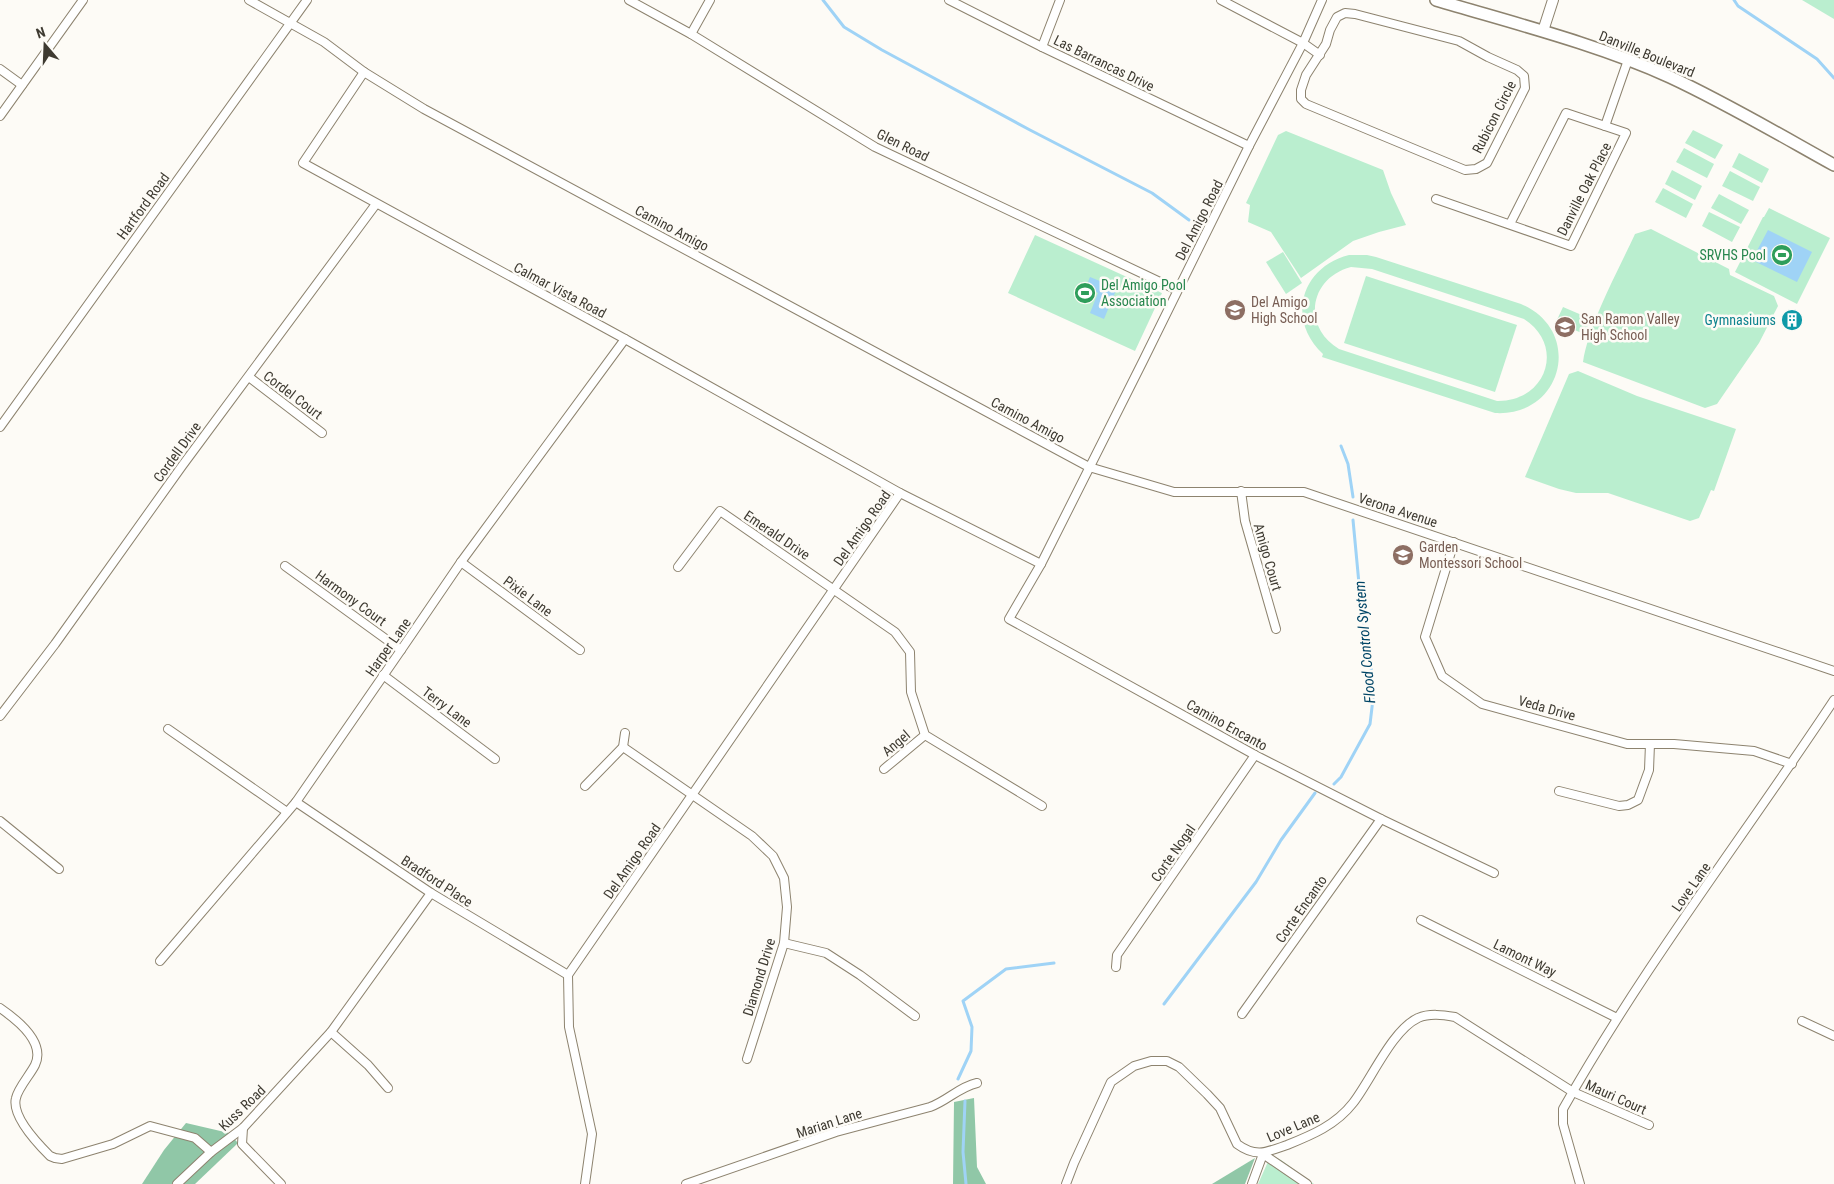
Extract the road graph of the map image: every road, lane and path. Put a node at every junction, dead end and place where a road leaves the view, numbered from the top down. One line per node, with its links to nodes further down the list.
1 (83, 0): 21 (street)
2 (249, 0): 12 (street, Camino Amigo)
3 (307, 0): 12 (street, Hartford Road)
4 (629, 0): 14 (street, Glen Road)
5 (710, 0): 14 (street)
6 (949, 0): 16 (street, Las Barrancas Drive)
7 (1060, 0): 16 (street)
8 (1220, 0): 15 (street)
9 (1322, 0): 15 (street, Del Amigo Road)
10 (1436, 0): 13 (main road, Danville Boulevard)
11 (1553, 0): 13 (street)
12 (291, 23): 20 (street, Camino Amigo); 32 (street, Hartford Road)
13 (1543, 31): 18 (main road, Danville Boulevard)
14 (691, 34): 29 (street, Glen Road)
15 (1303, 43): 17 (street); 24 (street, Del Amigo Road)
16 (1042, 47): 24 (street, Las Barrancas Drive)
17 (1320, 55): 17 (street, Rubicon Circle)
18 (1628, 60): 23 (street, Danville Oak Place); 25 (main road, Danville Boulevard)
19 (0, 69): 21 (street)
20 (364, 72): 27 (street, Calmar Vista Road); 34 (street, Camino Amigo)
21 (22, 85): 22 (street)
22 (0, 116)
23 (1605, 126): 28 (street, Danville Oak Place); 28 (street, Danville Oak Place)
24 (1250, 146): 29 (street, Del Amigo Road)
25 (1834, 164)
26 (1436, 199): 28 (street, Danville Oak Place)
27 (376, 204): 30 (street, Calmar Vista Road); 31 (street, Cordell Drive)
28 (1510, 224)
29 (1177, 290): 34 (street, Del Amigo Road)
30 (626, 339): 36 (street, Calmar Vista Road); 38 (street, Harper Lane)
31 (249, 377): 33 (street, Cordel Court); 49 (street, Cordell Drive)
32 (0, 427)
33 (322, 433)
34 (1089, 466): 35 (street, Verona Avenue); 39 (street, Del Amigo Road)
35 (1241, 491): 37 (street, Verona Avenue); 43 (street, Amigo Court)
36 (900, 493): 39 (street, Del Amigo Road); 42 (street, Del Amigo Road)
37 (1454, 542): 46 (street, Verona Avenue); 53 (street, Veda Drive)
38 (461, 562): 44 (street, Harper Lane); 45 (street, Pixie Lane)
39 (1040, 564): 55 (street, Camino Encanto)
40 (285, 566): 44 (street, Harmony Court)
41 (678, 567): 42 (street, Emerald Drive)
42 (834, 589): 52 (street, Emerald Drive); 61 (street, Del Amigo Road)
43 (1276, 630)
44 (402, 650): 47 (street, Harper Lane)
45 (580, 650)
46 (1834, 671)
47 (383, 675): 56 (street, Terry Lane); 62 (street, Harper Lane)
48 (1834, 700): 57 (street, Love Lane)
49 (0, 716)
50 (168, 729): 64 (street)
51 (625, 733): 54 (street)
52 (925, 736): 58 (street, Angel); 63 (street)
53 (1650, 744): 57 (street, Veda Drive); 60 (street)
54 (623, 747): 59 (street); 61 (street, Diamond Drive)
55 (1256, 755): 65 (street, Camino Encanto); 73 (street, Corte Nogal)
56 (495, 759)
57 (1792, 764): 78 (street, Love Lane)
58 (884, 769)
59 (585, 786)
60 (1559, 791)
61 (692, 795): 71 (street, Diamond Drive); 74 (street, Del Amigo Road)
62 (296, 802): 64 (street, Harper Lane); 69 (street, Bradford Place)
63 (1042, 806)
64 (287, 812): 72 (street, Harper Lane)
65 (1380, 819): 68 (street, Camino Encanto); 76 (street, Corte Encanto)
66 (0, 821): 67 (street)
67 (59, 869)
68 (1494, 873)
69 (431, 893): 74 (street, Bradford Place); 80 (street, Kuss Road)
70 (1421, 920): 78 (street, Lamont Way)
71 (784, 942): 77 (street); 82 (street, Diamond Drive)
72 (160, 961)
73 (1116, 968)
74 (568, 975): 92 (street)
75 (0, 1008): 88 (street)
76 (1242, 1014)
77 (915, 1016)
78 (1617, 1018): 85 (street, Love Lane)
79 (1802, 1021): 81 (street)
80 (331, 1032): 84 (street); 87 (street, Kuss Road)
81 (1834, 1036)
82 (747, 1059)
83 (977, 1083): 93 (street, Marian Lane)
84 (388, 1088)
85 (1573, 1092): 86 (street, Mauri Court); 89 (street, Love Lane); 97 (street, Love Lane)
86 (1649, 1125)
87 (243, 1128): 88 (street, Kuss Road); 91 (street)
88 (211, 1152): 90 (street, Kuss Road)
89 (1263, 1154): 94 (street, Love Lane); 95 (street); 96 (street)
90 (177, 1184)
91 (281, 1184)
92 (585, 1184)
93 (686, 1184)
94 (1066, 1184)
95 (1252, 1184)
96 (1307, 1184)
97 (1580, 1184)

